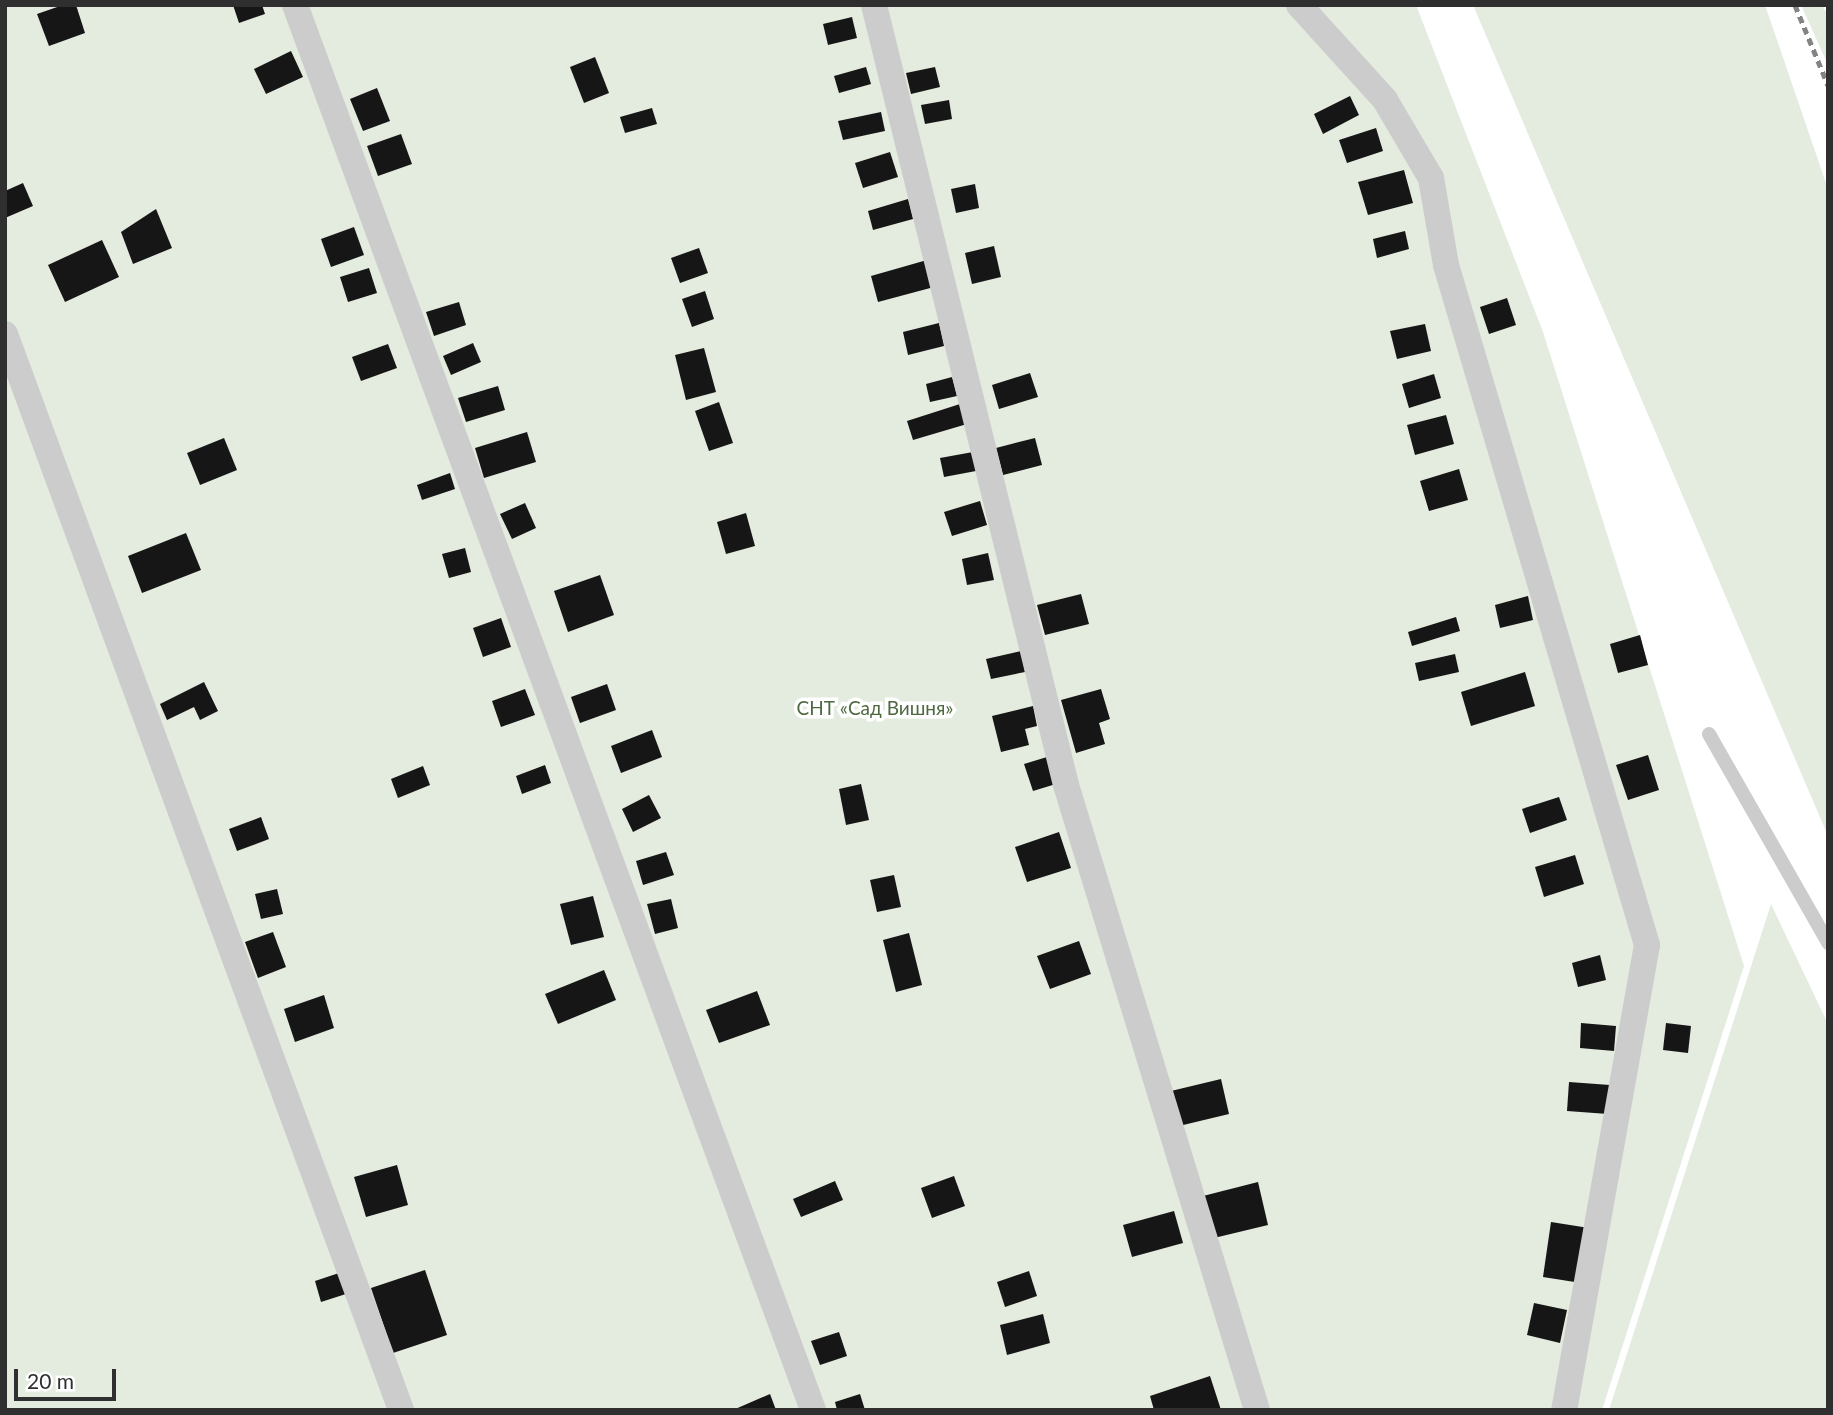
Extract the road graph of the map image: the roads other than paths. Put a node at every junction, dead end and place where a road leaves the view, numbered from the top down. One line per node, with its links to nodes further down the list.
1 (295, 5): 8 (street)
2 (874, 5): 9 (street)
3 (1299, 5): 10 (street)
4 (5, 334): 7 (street)
5 (1709, 734): 6 (lane)
6 (1828, 943)
7 (401, 1410)
8 (813, 1410)
9 (1257, 1410)
10 (1564, 1410)

